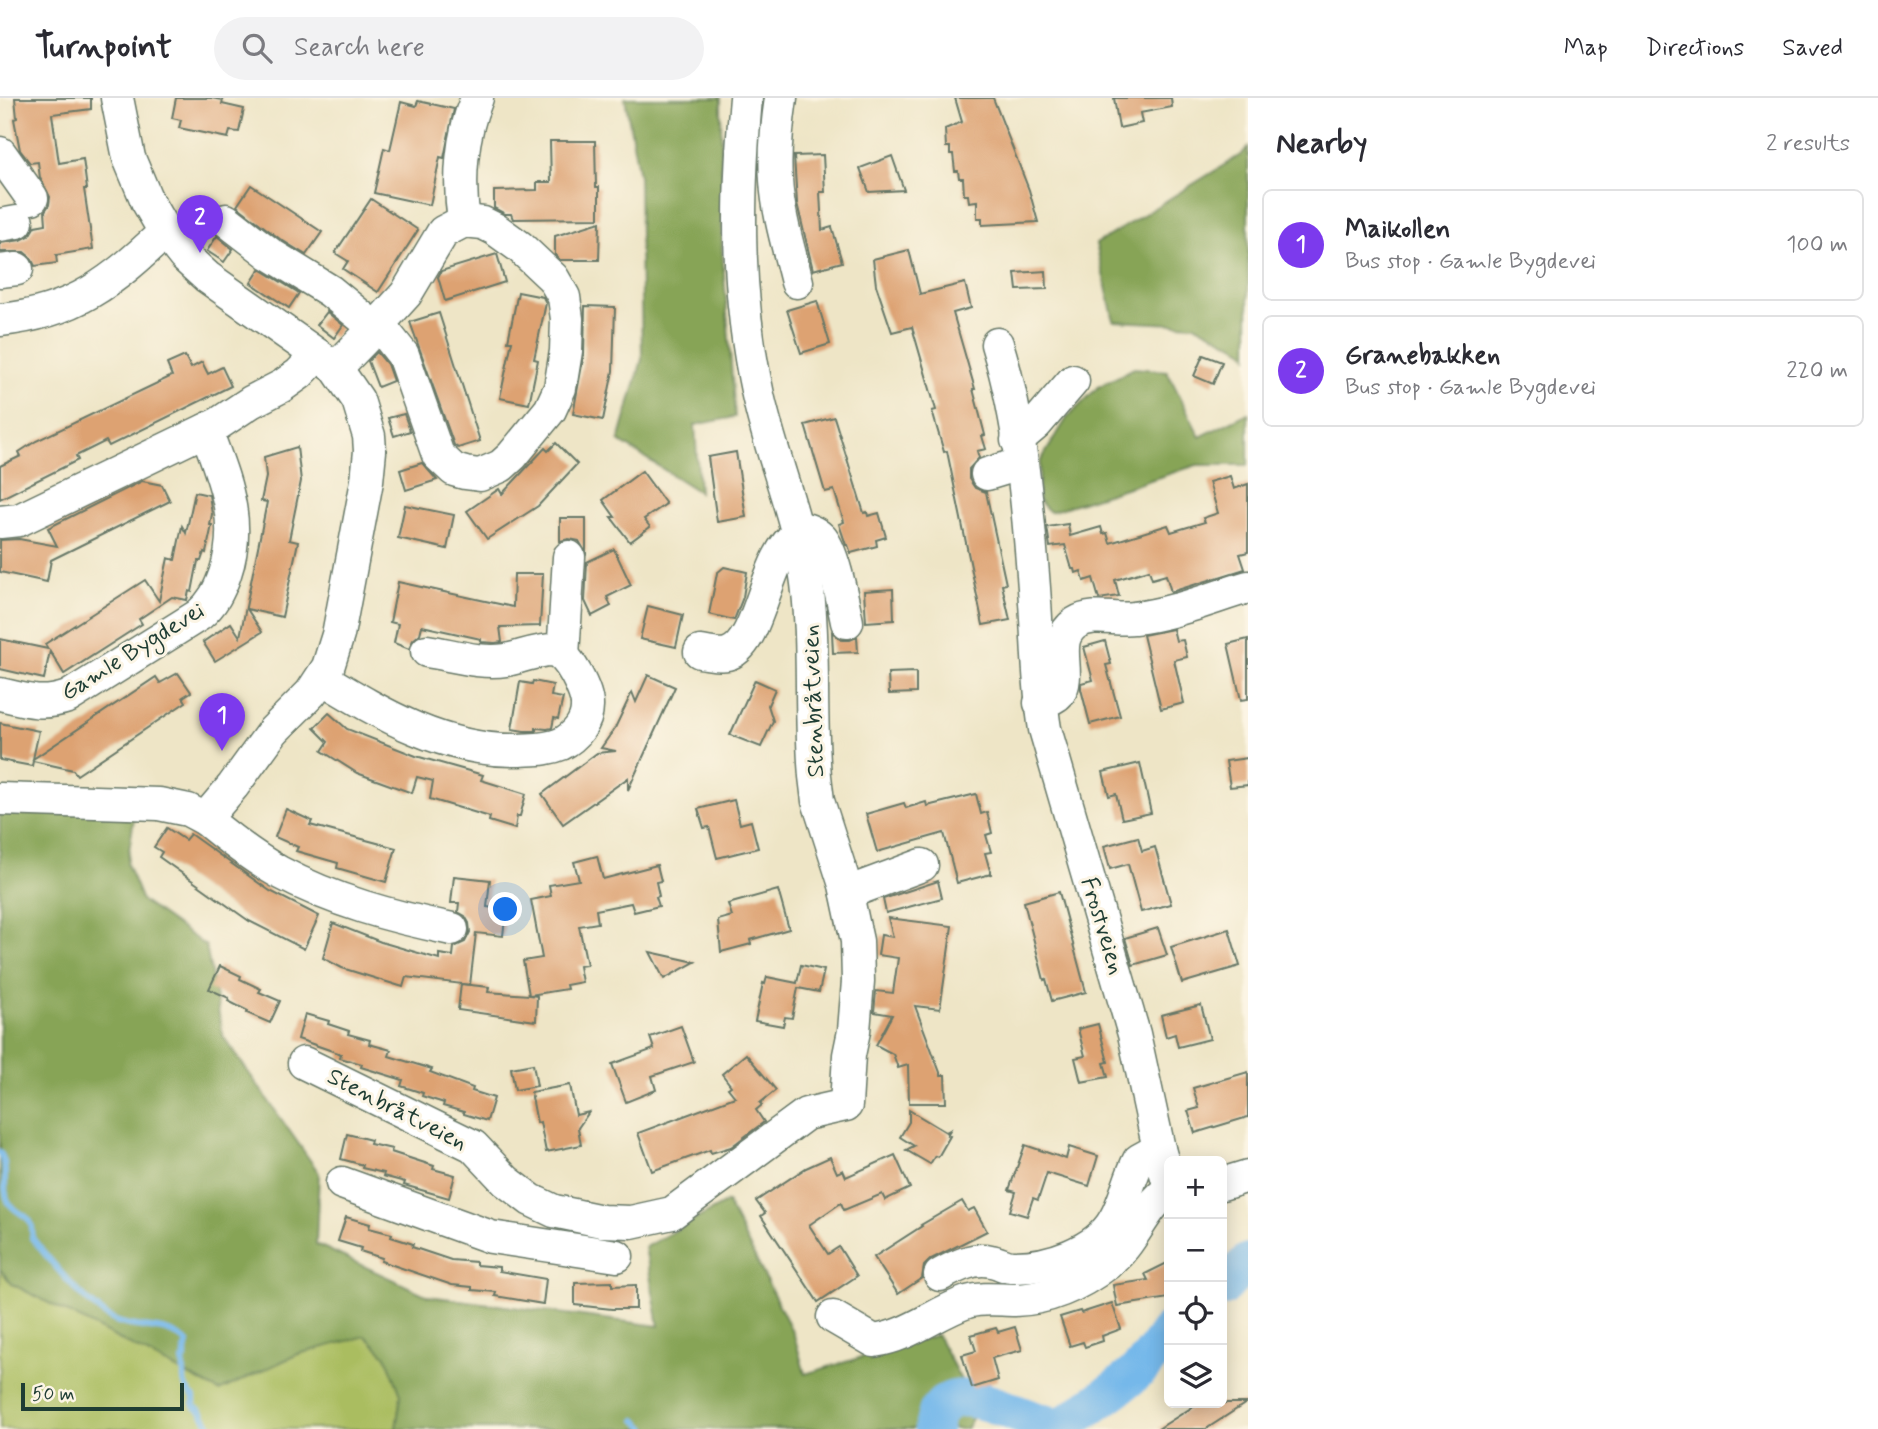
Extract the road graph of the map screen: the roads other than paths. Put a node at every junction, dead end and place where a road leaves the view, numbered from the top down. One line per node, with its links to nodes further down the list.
1 (117, 98): 9 (street)
2 (477, 98): 8 (street)
3 (746, 98): 20 (street, Stenbråtveien)
4 (781, 98): 10 (street)
5 (0, 153): 6 (street)
6 (16, 215)
7 (226, 220): 12 (street)
8 (464, 221): 12 (street); 12 (street)
9 (165, 232): 11 (street); 14 (street)
10 (797, 282)
11 (0, 320)
12 (375, 328): 14 (street)
13 (997, 344): 17 (street, Frostveien)
14 (326, 362): 16 (street); 27 (street)
15 (1073, 381): 17 (street)
16 (206, 430): 19 (street); 28 (street, Gamle Bygdevei)
17 (1019, 452): 18 (street); 29 (street, Frostveien)
18 (987, 474)
19 (0, 522)
20 (797, 531): 23 (street); 25 (street); 33 (street, Stenbråtveien)
21 (569, 557): 26 (street)
22 (1248, 587): 29 (street)
23 (847, 622)
24 (427, 651): 26 (street)
25 (700, 652)
26 (563, 656): 27 (street)
27 (322, 678): 31 (street)
28 (0, 694)
29 (1041, 703): 36 (street, Frostveien)
30 (0, 799): 31 (street)
31 (205, 819): 34 (street)
32 (922, 865): 33 (street)
33 (847, 893): 42 (street, Stenbråtveien)
34 (440, 926)
35 (304, 1063): 42 (street, Stenbråtveien)
36 (1159, 1149): 37 (street, Frostveien); 45 (street)
37 (1164, 1166)
38 (1248, 1176): 39 (street)
39 (1227, 1182)
40 (342, 1184): 43 (street)
41 (1164, 1195): 46 (street)
42 (554, 1212): 43 (street)
43 (545, 1246): 44 (street)
44 (617, 1256)
45 (940, 1275)
46 (833, 1317)

